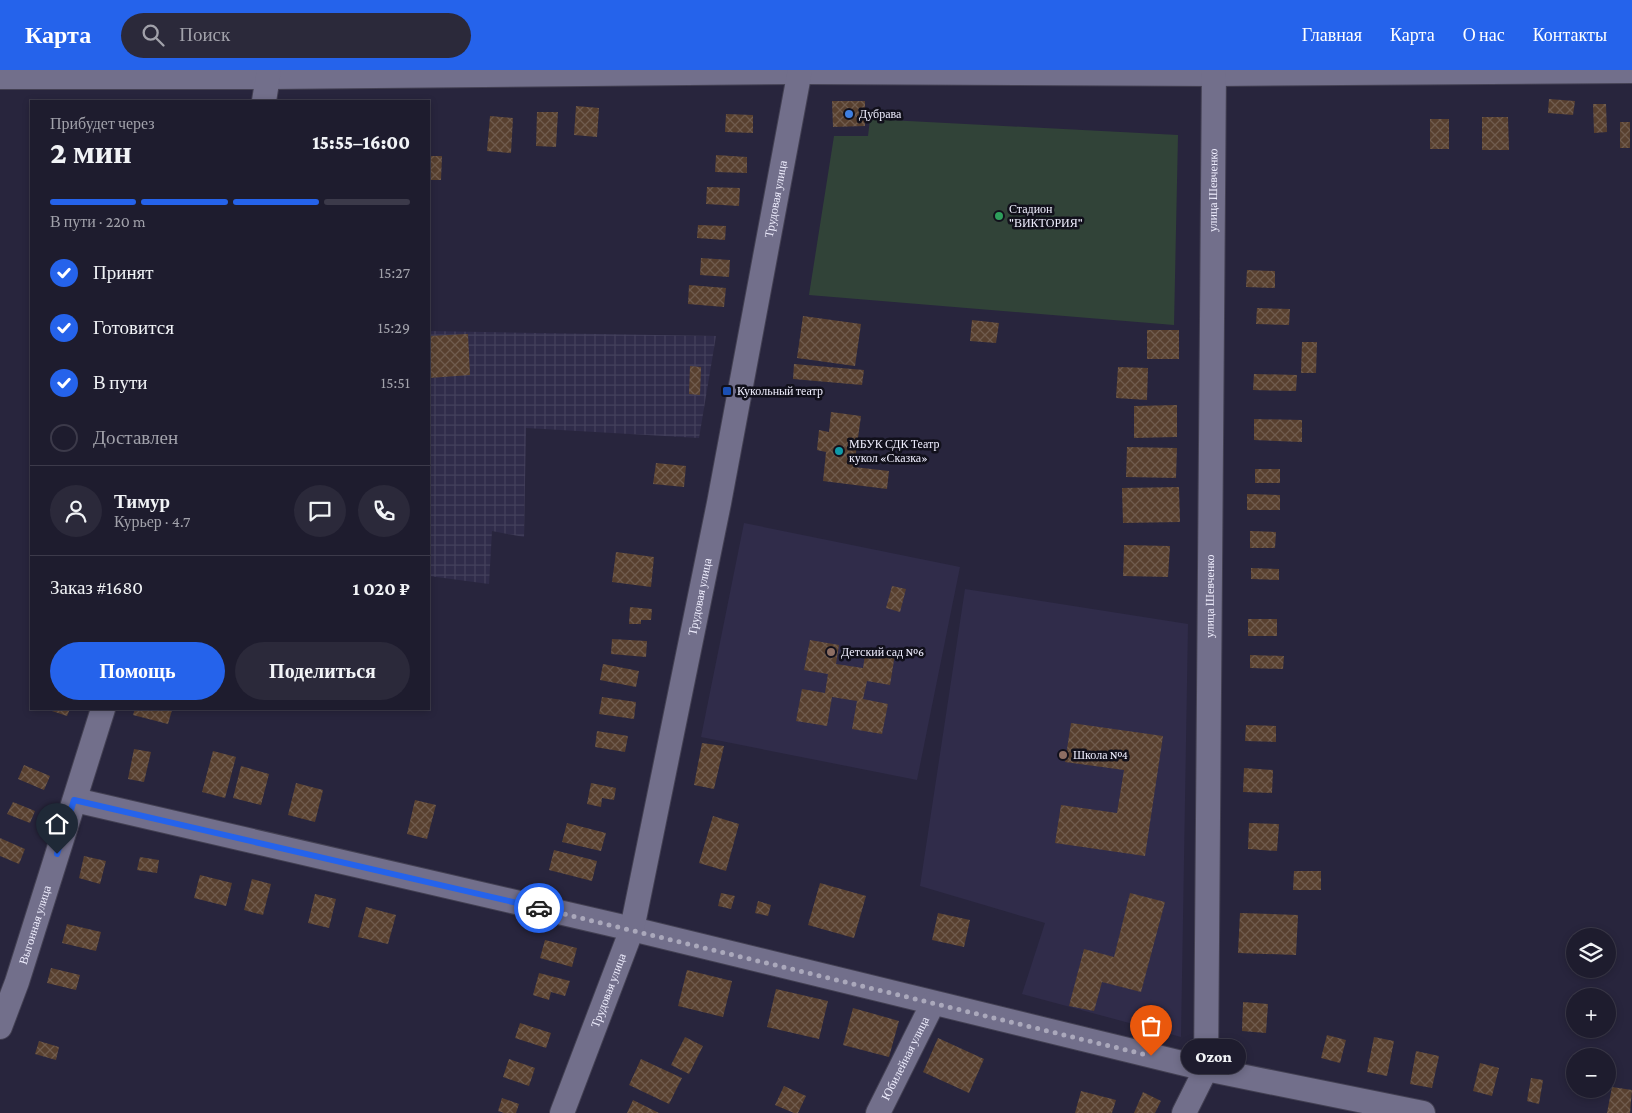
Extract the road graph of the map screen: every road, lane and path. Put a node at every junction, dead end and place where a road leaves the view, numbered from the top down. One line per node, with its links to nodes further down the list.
1 (1613, 70): 3 (street); 4 (street)
2 (800, 71): 4 (street); 5 (street); 10 (street, Трудовая улица)
3 (1632, 71)
4 (1215, 72): 13 (street, улица Шевченко)
5 (269, 73): 6 (street); 7 (street)
6 (0, 77)
7 (264, 100)
8 (103, 710): 9 (street, Выгонная улица)
9 (74, 800): 10 (street); 12 (street, Выгонная улица)
10 (632, 929): 11 (street); 14 (street, Трудовая улица)
11 (933, 1003): 13 (street); 15 (street, Юбилейная улица)
12 (0, 1028)
13 (1206, 1069): 16 (street, улица Шевченко); 17 (street)
14 (562, 1113)
15 (878, 1113)
16 (1184, 1113)
17 (1423, 1113)

